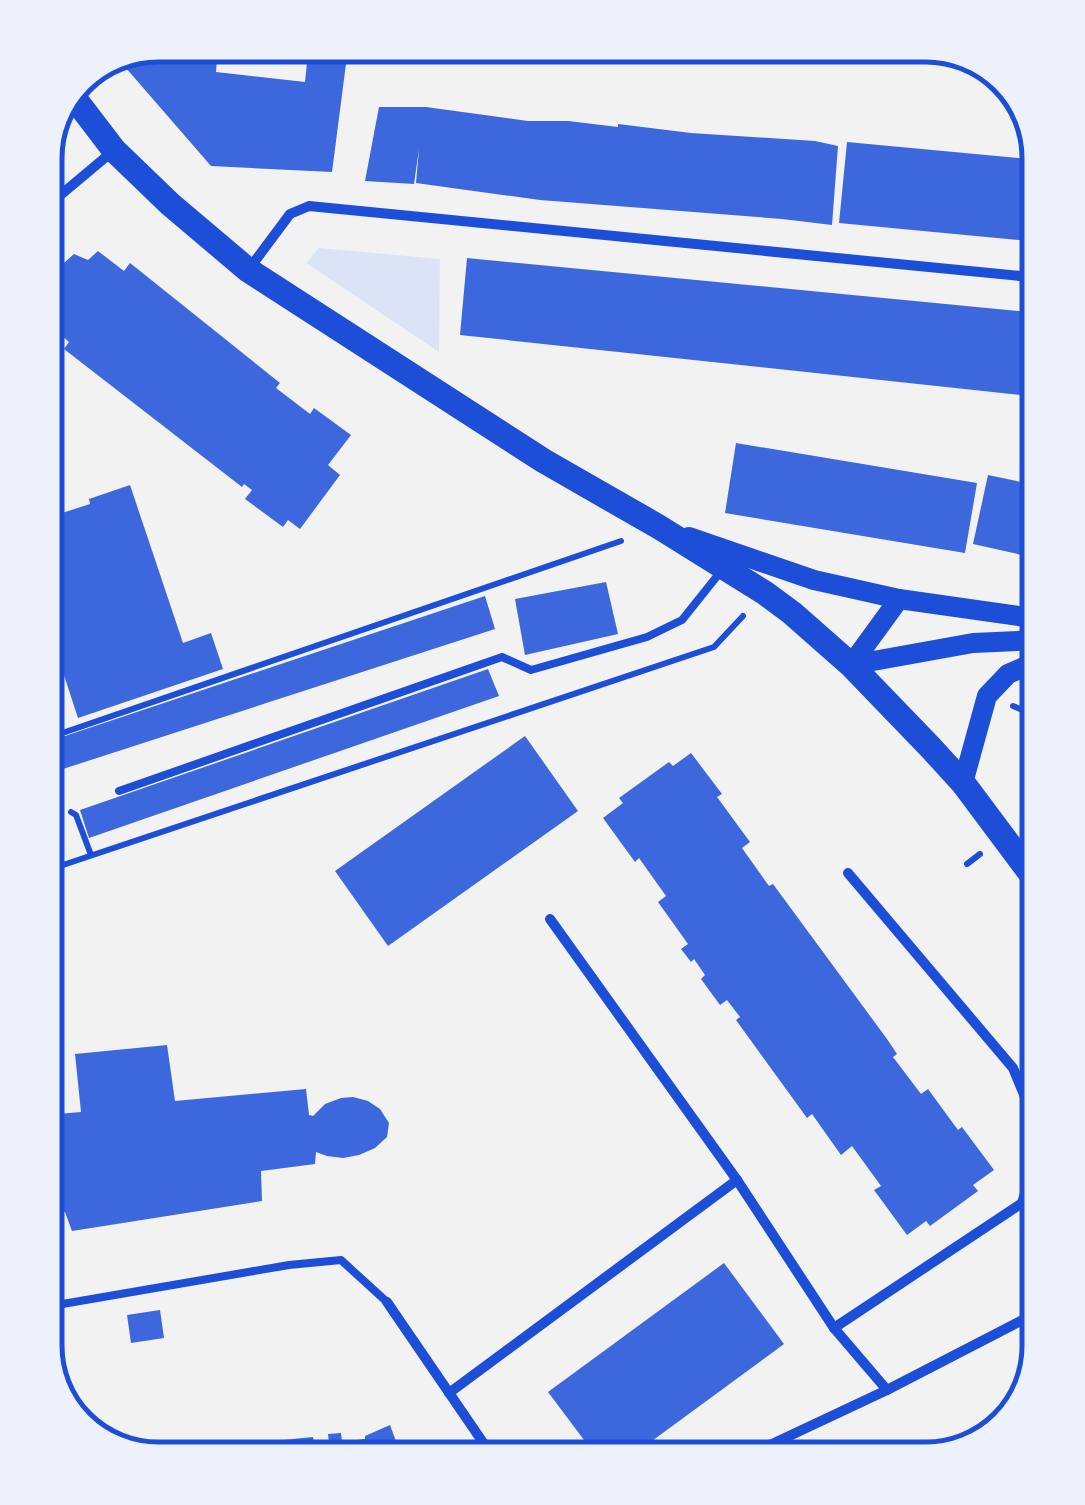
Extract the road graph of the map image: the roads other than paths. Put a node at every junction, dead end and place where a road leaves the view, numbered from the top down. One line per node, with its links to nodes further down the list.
1 (79, 104): 2 (main road)
2 (114, 150): 3 (street); 4 (main road)
3 (63, 193)
4 (248, 270): 5 (street); 6 (main road)
5 (1022, 276)
6 (659, 527): 7 (main road); 8 (main road)
7 (724, 568): 11 (main road); 14 (lane)
8 (899, 599): 9 (main road); 11 (main road)
9 (1022, 617)
10 (1022, 641): 11 (main road)
11 (851, 665): 13 (main road)
12 (1022, 668): 13 (main road)
13 (962, 783): 15 (main road)
14 (120, 792)
15 (1022, 862)
16 (848, 873): 18 (street)
17 (550, 920): 19 (street)
18 (1022, 1090)
19 (737, 1180): 24 (street); 26 (street)
20 (1022, 1203): 24 (street)
21 (388, 1302): 22 (lane); 26 (street)
22 (62, 1304)
23 (1022, 1320): 25 (street)
24 (834, 1328): 25 (street)
25 (888, 1390): 28 (street)
26 (450, 1393): 27 (street)
27 (483, 1442)
28 (777, 1442)

